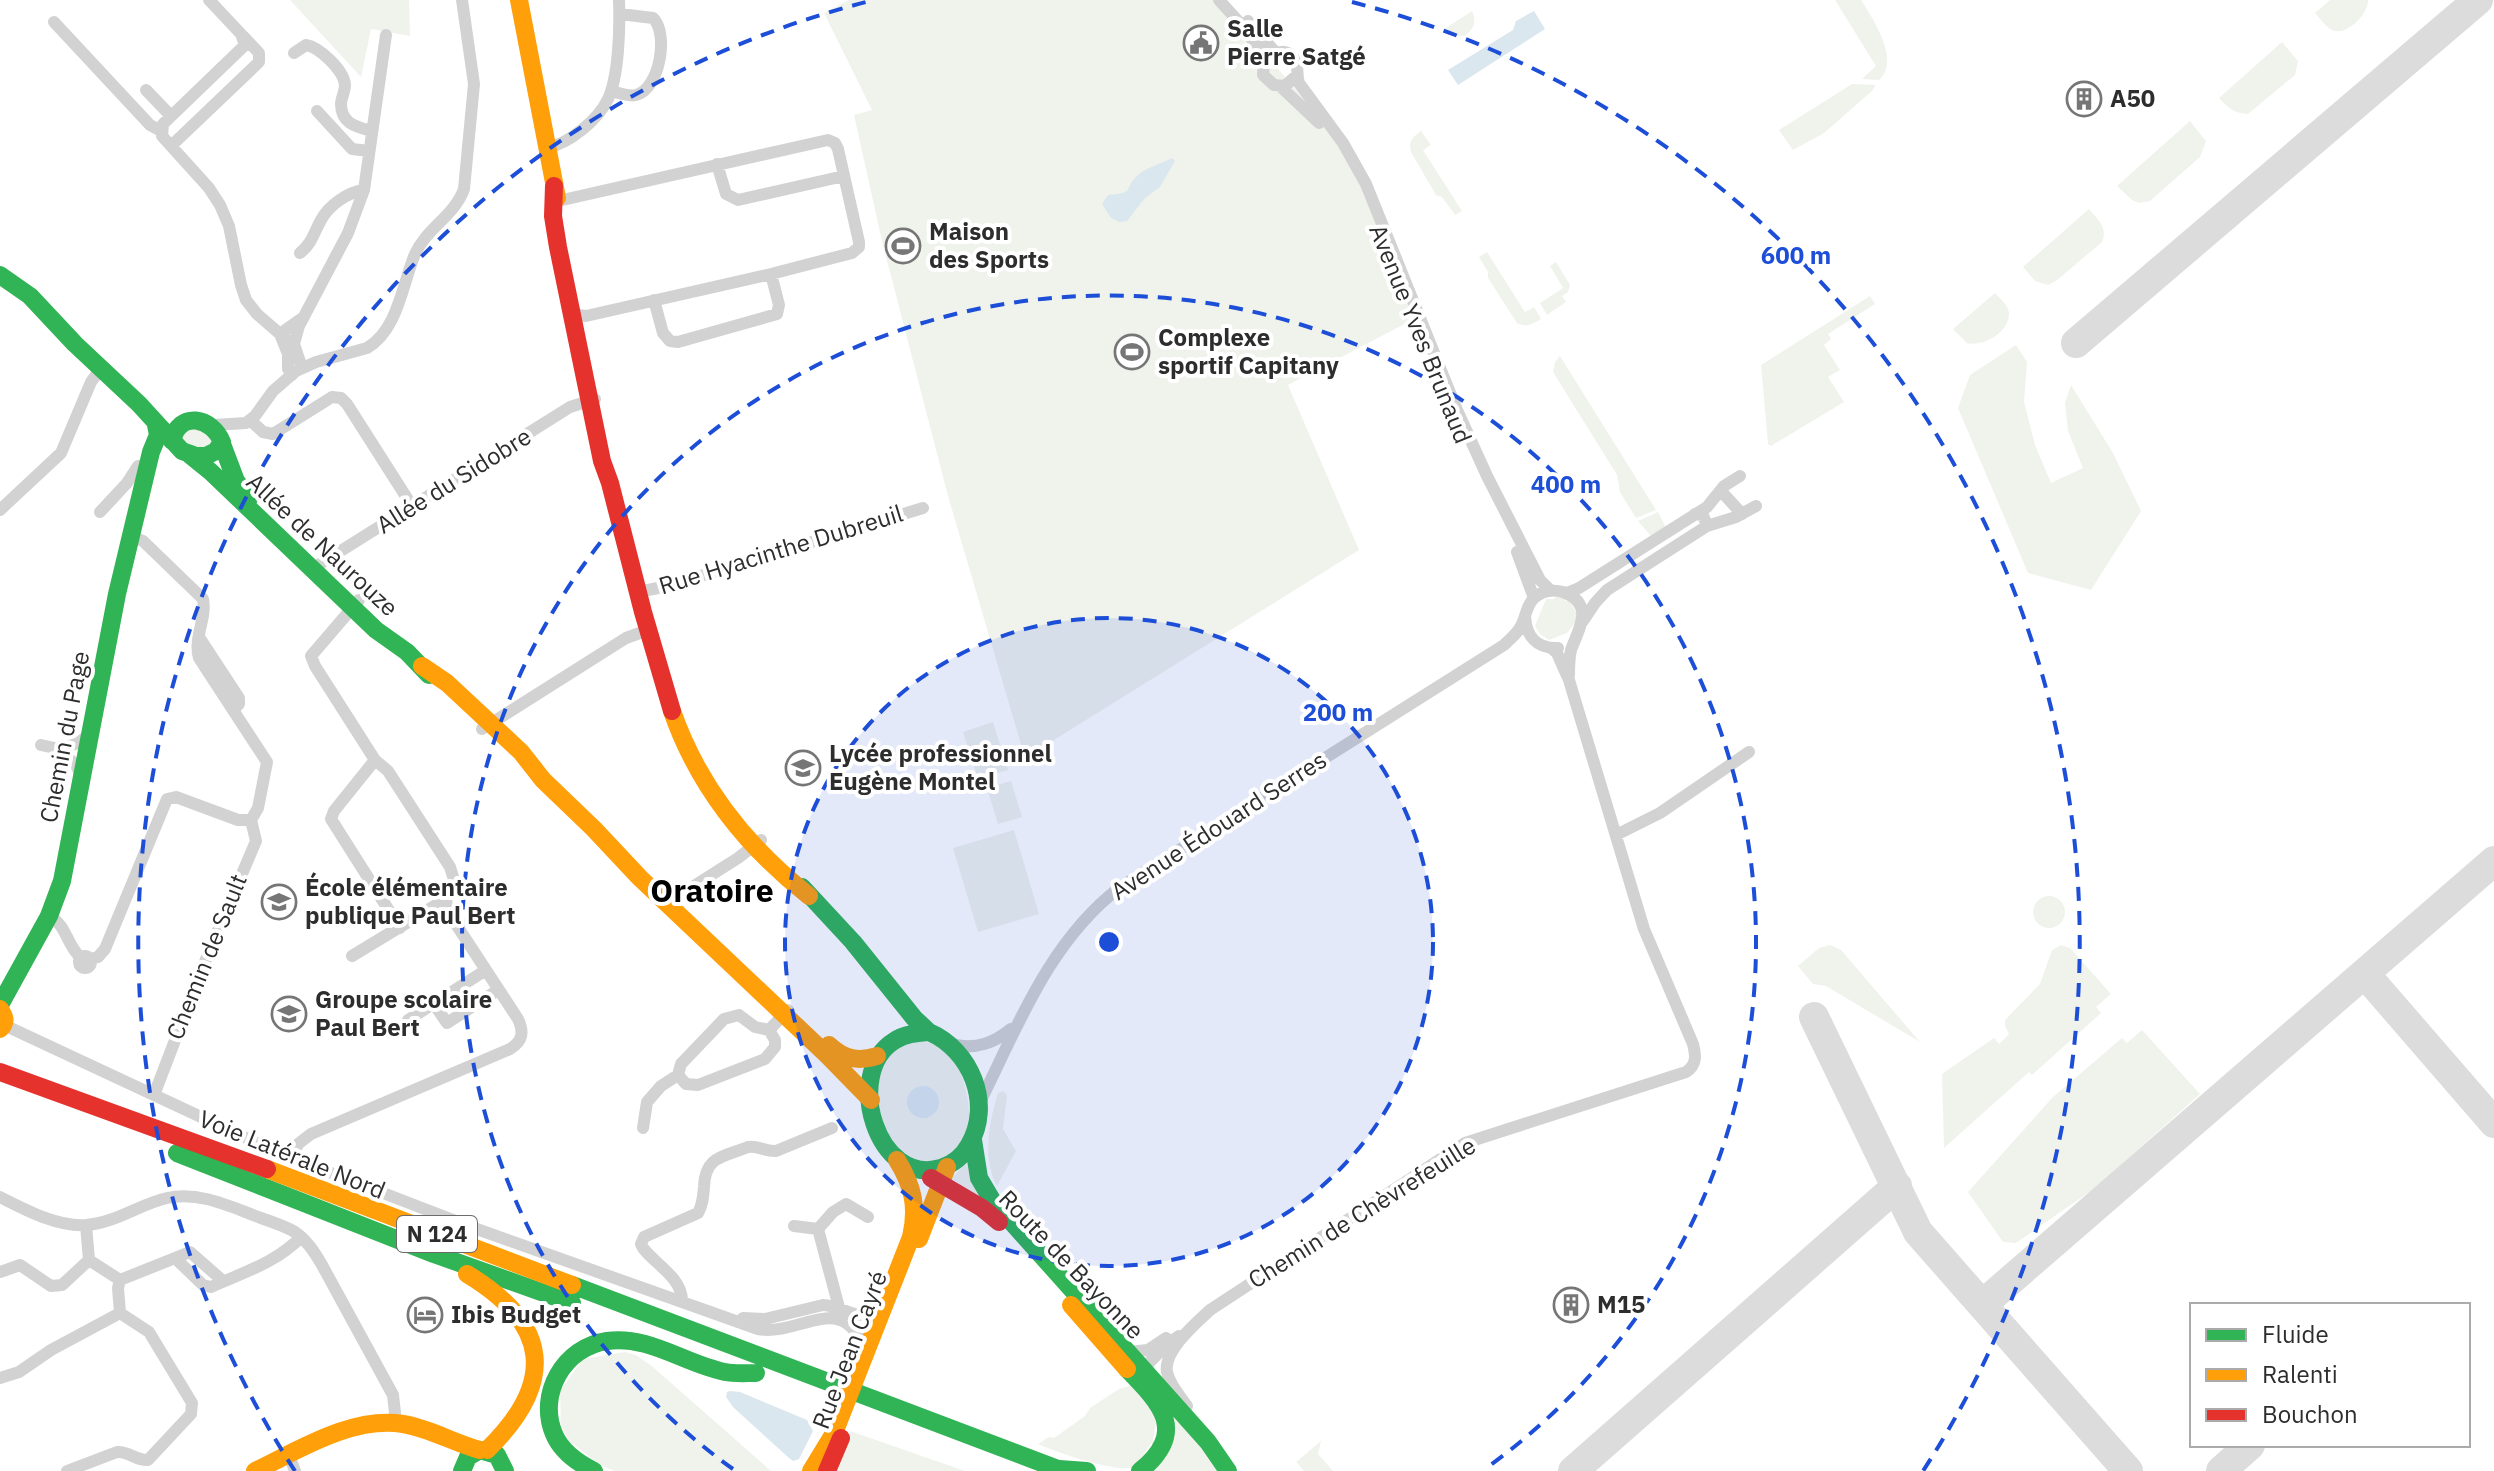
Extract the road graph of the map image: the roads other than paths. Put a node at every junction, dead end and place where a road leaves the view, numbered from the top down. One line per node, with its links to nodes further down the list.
1 (209, 0): 8 (street)
2 (462, 0): 37 (street)
3 (519, 0): 22 (main road)
4 (1219, 0): 12 (street)
5 (1229, 0): 10 (street)
6 (619, 7): 16 (street); 16 (street)
7 (54, 22): 19 (street)
8 (241, 34): 18 (street); 21 (street)
9 (386, 35): 20 (street)
10 (1275, 52): 12 (street); 13 (street)
11 (294, 53): 20 (street)
12 (1264, 61): 14 (street)
13 (1296, 76): 14 (street); 56 (street, Avenue Yves Brunaud)
14 (1280, 86): 59 (street, Avenue Yves Brunaud)
15 (146, 90): 18 (street)
16 (611, 91): 22 (street)
17 (317, 111): 23 (street)
18 (171, 116): 19 (street)
19 (161, 131): 21 (street)
20 (372, 131): 23 (street)
21 (171, 146): 34 (street)
22 (546, 148): 27 (main road)
23 (369, 151): 26 (street)
24 (717, 164): 25 (street); 25 (street); 27 (street)
25 (844, 176): 29 (street)
26 (364, 190): 28 (street); 33 (street)
27 (556, 194): 32 (main road)
28 (300, 253)
29 (771, 274): 31 (street); 31 (street)
30 (2, 277): 36 (main road, Allée de Naurouze)
31 (654, 300): 32 (street)
32 (577, 315): 38 (main road)
33 (304, 317): 34 (street); 35 (street)
34 (280, 334): 35 (street); 37 (street)
35 (294, 344): 37 (street)
36 (101, 368): 42 (main road, Allée de Naurouze); 49 (street)
37 (297, 371): 39 (street)
38 (594, 399): 46 (street, Allée du Sidobre); 57 (main road)
39 (250, 420): 40 (street); 46 (street)
40 (237, 425): 41 (street); 41 (street)
41 (219, 437): 42 (main road); 42 (main road); 55 (main road)
42 (172, 439): 43 (main road, Chemin du Page); 43 (main road); 55 (main road, Allée de Naurouze)
43 (149, 466): 51 (street); 54 (main road, Chemin du Page)
44 (1740, 476): 45 (street)
45 (1721, 491): 50 (street); 52 (street)
46 (412, 506): 55 (street, Allée du Sidobre)
47 (1756, 506): 52 (street)
48 (923, 508): 57 (street, Rue Hyacinthe Dubreuil)
49 (0, 510)
50 (1701, 510): 53 (street); 58 (street)
51 (100, 512)
52 (1742, 514): 53 (street)
53 (1712, 524): 62 (street)
54 (131, 536): 70 (main road, Chemin du Page); 76 (street, Chemin de Sault)
55 (317, 567): 60 (main road)
56 (1550, 590): 58 (street); 59 (street)
57 (638, 592): 63 (main road)
58 (1567, 593): 62 (street)
59 (1534, 598): 61 (street)
60 (355, 603): 69 (main road); 74 (street)
61 (1525, 616): 65 (street); 66 (street, Avenue Édouard Serres)
62 (1583, 621): 64 (street)
63 (648, 630): 69 (street); 78 (main road)
64 (1576, 639): 67 (street); 68 (street, Chemin de Chèvrefeuille)
65 (1536, 642): 66 (street, Avenue Édouard Serres); 67 (street)
66 (1504, 645): 91 (street, Avenue Édouard Serres)
67 (1551, 648): 68 (street, Chemin de Chèvrefeuille)
68 (1569, 680): 77 (street, Chemin de Chèvrefeuille)
69 (486, 727): 79 (main road)
70 (90, 734): 72 (street); 75 (main road, Chemin du Page)
71 (41, 745): 72 (street)
72 (59, 749): 75 (street)
73 (1750, 750): 77 (street)
74 (375, 760): 80 (street); 82 (street)
75 (82, 778): 81 (main road, Chemin du Page)
76 (251, 820): 81 (street); 102 (street, Chemin de Sault)
77 (1616, 835): 130 (street, Chemin de Chèvrefeuille)
78 (757, 843): 79 (street); 85 (main road)
79 (669, 898): 88 (main road)
80 (446, 899): 82 (street); 84 (street)
81 (49, 916): 89 (main road, Chemin du Page)
82 (400, 928): 83 (street)
83 (352, 956)
84 (486, 970): 86 (street); 87 (street)
85 (889, 988): 93 (main road); 96 (main road)
86 (498, 990): 87 (street); 109 (street)
87 (434, 1004): 90 (street)
88 (787, 1011): 92 (street); 96 (main road); 103 (main road)
89 (1, 1017): 102 (street, Voie Latérale Nord)
90 (408, 1020)
91 (1016, 1024): 95 (street, Avenue Édouard Serres); 97 (street, Avenue Édouard Serres)
92 (769, 1030): 99 (street); 99 (street)
93 (929, 1032): 94 (main road); 96 (main road)
94 (955, 1045): 95 (street); 104 (main road)
95 (976, 1047): 97 (street)
96 (883, 1049): 103 (main road)
97 (1000, 1060): 104 (street, Avenue Édouard Serres)
98 (0, 1072): 101 (main road, N 124)
99 (678, 1075): 105 (street)
100 (0, 1089): 101 (main road, N 124)
101 (43, 1095): 122 (main road, N 124); 135 (main road, N 124)
102 (154, 1095): 109 (street, Voie Latérale Nord)
103 (871, 1100): 108 (main road)
104 (978, 1105): 107 (main road)
105 (643, 1128)
106 (832, 1128): 127 (street)
107 (973, 1140): 110 (main road); 132 (main road, Route de Bayonne)
108 (893, 1155): 111 (main road); 121 (main road)
109 (293, 1158): 127 (street, Voie Latérale Nord)
110 (947, 1167): 111 (main road); 112 (main road)
111 (923, 1171): 112 (main road, Route de Bayonne)
112 (940, 1186): 114 (main road, Route de Bayonne); 116 (main road)
113 (0, 1197): 117 (street)
114 (977, 1204): 116 (main road); 132 (main road, Route de Bayonne)
115 (868, 1217): 119 (street)
116 (926, 1223): 121 (main road)
117 (86, 1225): 120 (street); 123 (street)
118 (794, 1226): 119 (street)
119 (818, 1229): 129 (street)
120 (301, 1237): 125 (street); 136 (street)
121 (911, 1248): 126 (main road, Rue Jean Cayré); 150 (main road, Rue Jean Cayré)
122 (434, 1254): 133 (main road, N 124); 140 (main road)
123 (89, 1260): 124 (street); 125 (street)
124 (0, 1272)
125 (120, 1280): 128 (street)
126 (887, 1298): 129 (street, Voie Latérale Nord); 131 (main road, Rue Jean Cayré)
127 (682, 1300): 129 (street, Voie Latérale Nord)
128 (120, 1313): 134 (street); 144 (street)
129 (840, 1313): 131 (street)
130 (1193, 1326): 132 (street, Chemin de Chèvrefeuille); 132 (street, Chemin de Chèvrefeuille); 139 (street, Chemin de Chèvrefeuille)
131 (865, 1353): 138 (main road, Rue Jean Cayré)
132 (1133, 1363): 139 (main road, Route de Bayonne); 153 (main road)
133 (756, 1373): 135 (main road); 147 (main road)
134 (0, 1378)
135 (827, 1391): 143 (main road, N 124); 151 (main road)
136 (392, 1422): 137 (main road); 141 (main road)
137 (425, 1430): 140 (main road); 146 (main road)
138 (833, 1435): 148 (main road); 149 (main road, Rue Jean Cayré)
139 (1208, 1442): 154 (main road, Route de Bayonne)
140 (484, 1450): 142 (main road); 146 (main road)
141 (292, 1463): 145 (main road)
142 (506, 1470)
143 (1061, 1470): 152 (main road)
144 (67, 1471)
145 (255, 1471)
146 (461, 1471)
147 (594, 1471)
148 (811, 1471)
149 (818, 1471)
150 (827, 1471)
151 (1016, 1471)
152 (1087, 1471)
153 (1140, 1471)
154 (1228, 1471)

